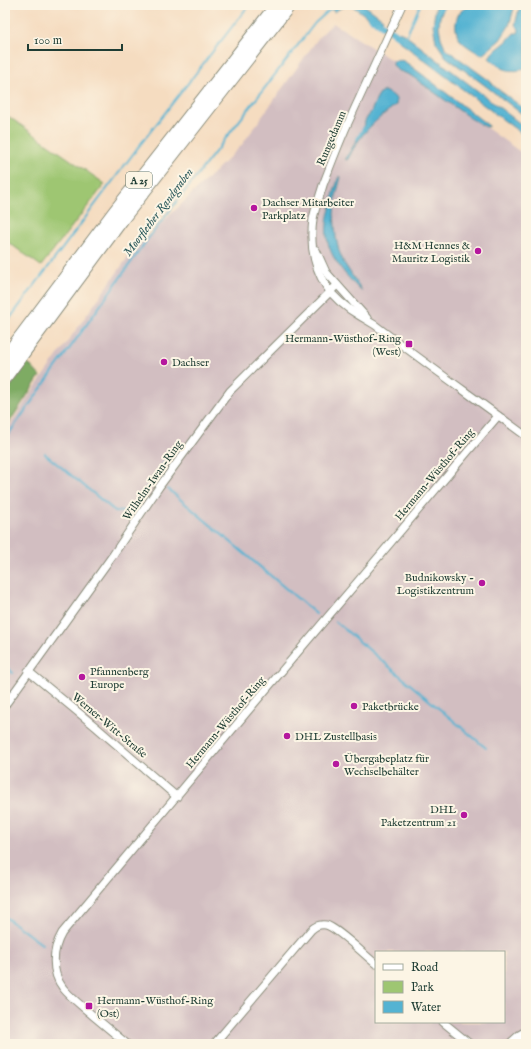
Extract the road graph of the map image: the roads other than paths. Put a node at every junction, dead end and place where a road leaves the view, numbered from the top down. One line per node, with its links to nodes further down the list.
1 (276, 5): 8 (highway, A 25)
2 (290, 5): 9 (highway, A 25)
3 (402, 5): 4 (street, Rungedamm)
4 (313, 240): 5 (street, Rungedamm); 6 (street, Rungedamm)
5 (337, 285): 6 (street, Wilhelm-Iwan-Ring); 7 (street, Rungedamm)
6 (330, 291): 7 (street, Rungedamm); 12 (street, Wilhelm-Iwan-Ring)
7 (373, 324): 10 (street, Rungedamm)
8 (5, 358)
9 (5, 377)
10 (498, 416): 11 (street, Rungedamm); 14 (street, Hermann-Wüsthof-Ring)
11 (526, 436)
12 (28, 671): 13 (street, Wilhelm-Iwan-Ring); 14 (street, Werner-Witt-Straße)
13 (5, 705)
14 (177, 797): 19 (street, Hermann-Wüsthof-Ring)
15 (375, 963): 20 (street)
16 (444, 1023): 21 (street)
17 (526, 1031): 22 (street)
18 (526, 1035): 23 (street)
19 (127, 1044)
20 (214, 1044)
21 (470, 1044)
22 (509, 1044)
23 (519, 1044)

